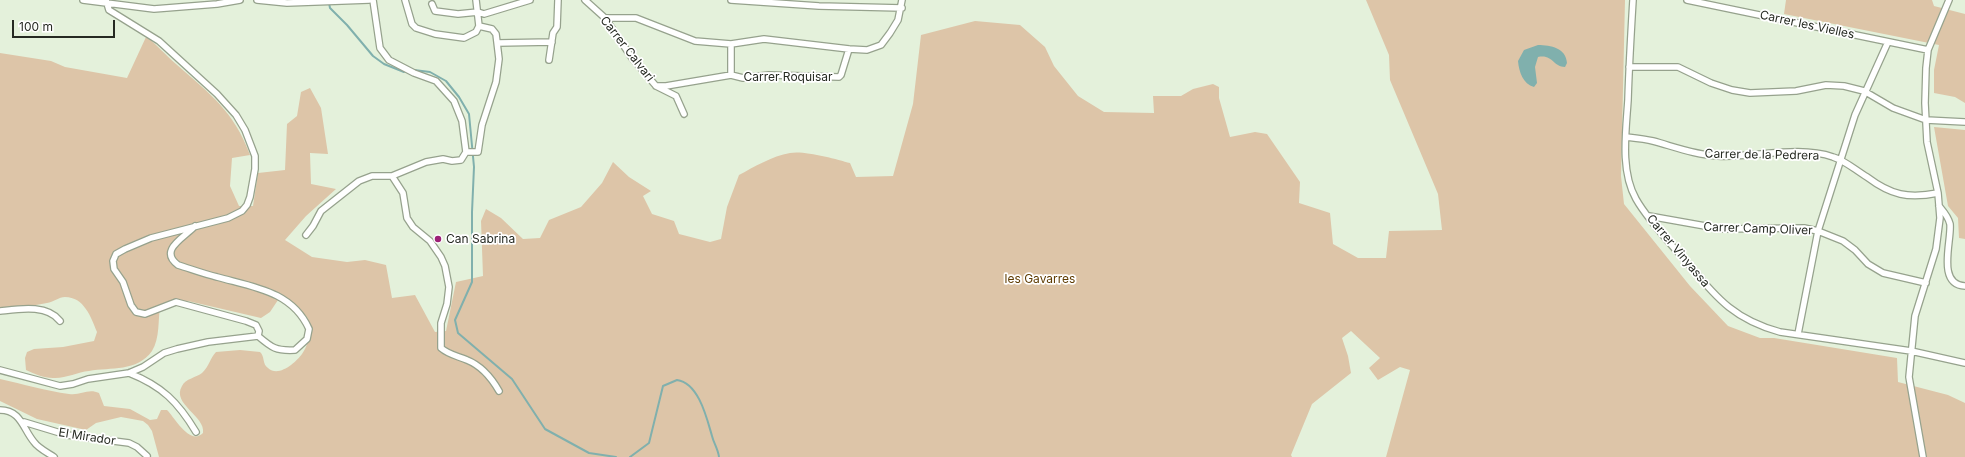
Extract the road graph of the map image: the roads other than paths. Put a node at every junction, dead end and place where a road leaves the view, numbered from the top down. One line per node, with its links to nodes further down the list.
1 (83, 0): 17 (street)
2 (240, 0): 18 (street)
3 (257, 0): 16 (street)
4 (369, 0): 16 (street)
5 (374, 0): 39 (street)
6 (406, 0): 23 (street)
7 (476, 0): 21 (street)
8 (528, 0): 21 (street)
9 (558, 0): 24 (street)
10 (585, 0): 22 (street, Carrer Calvari)
11 (731, 0): 20 (street)
12 (902, 0): 20 (street)
13 (1633, 0): 31 (street, Carrer Vinyassa)
14 (1687, 0): 25 (street, Carrer les Vielles)
15 (1949, 0): 29 (street)
16 (334, 1)
17 (106, 2): 18 (street); 45 (street)
18 (217, 2)
19 (432, 4): 21 (street)
20 (902, 8): 28 (street)
21 (478, 12): 23 (street)
22 (605, 18): 27 (street); 33 (street, Carrer Calvari)
23 (479, 26): 26 (street)
24 (552, 42): 26 (street); 30 (street)
25 (1888, 42): 29 (street, Carrer les Vielles); 34 (street)
26 (498, 43): 39 (street)
27 (731, 44): 28 (street); 32 (street, Carrer Roquisar)
28 (849, 49): 32 (street, Carrer Roquisar)
29 (1928, 50): 36 (street)
30 (550, 60)
31 (1629, 67): 34 (street); 38 (street, Carrer Vinyassa)
32 (731, 75): 33 (street, Carrer Roquisar)
33 (656, 86): 35 (street, Carrer Calvari)
34 (1864, 91): 36 (street); 40 (street)
35 (684, 114)
36 (1926, 120): 37 (street); 42 (street)
37 (1965, 122)
38 (1626, 137): 40 (street, Carrer de la Pedrera); 44 (street, Carrer Vinyassa)
39 (467, 152): 41 (street)
40 (1841, 160): 42 (street, Carrer de la Pedrera); 46 (street)
41 (391, 176): 47 (street); 58 (street)
42 (1938, 193): 43 (street)
43 (1939, 206): 48 (street); 49 (street)
44 (1649, 216): 46 (street, Carrer Camp Oliver); 52 (street, Carrer Vinyassa)
45 (196, 226): 53 (street); 53 (street)
46 (1818, 231): 48 (street, Carrer Camp Oliver); 52 (street)
47 (306, 235)
48 (1926, 283): 54 (street)
49 (1965, 286)
50 (0, 311): 51 (street)
51 (60, 321)
52 (1798, 334): 54 (street, Carrer Vinyassa)
53 (258, 336): 57 (street)
54 (1911, 351): 55 (street, Carrer Vinyassa); 64 (street)
55 (1965, 363)
56 (0, 370): 57 (street)
57 (129, 373): 61 (street)
58 (499, 391)
59 (0, 410): 60 (street, El Mirador)
60 (24, 422): 62 (street, El Mirador); 63 (street, El Mirador)
61 (196, 432)
62 (147, 456)
63 (54, 457)
64 (1923, 457)

